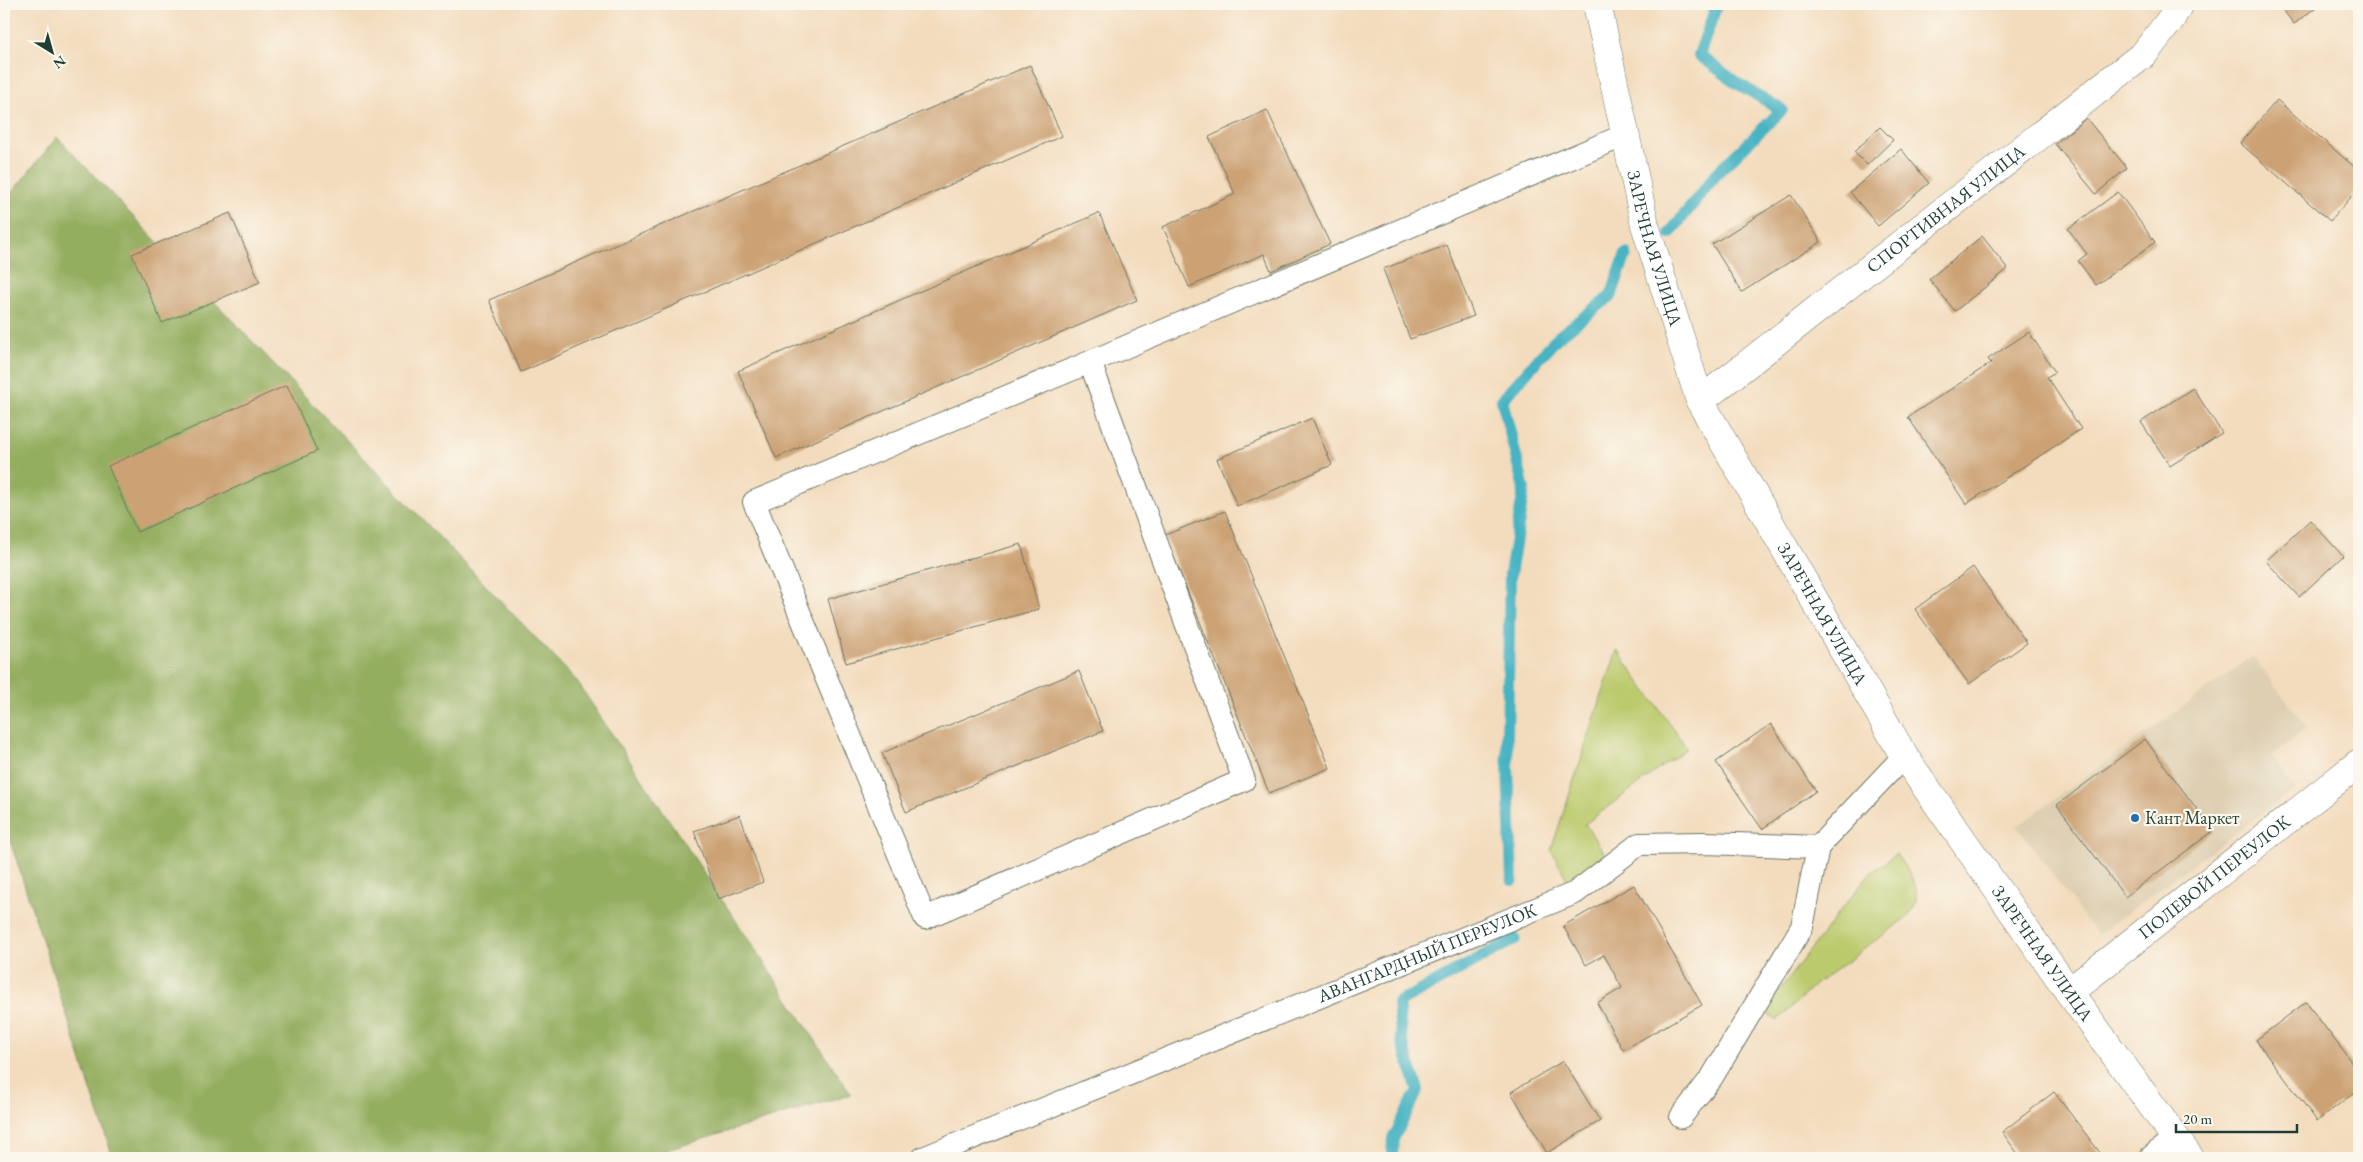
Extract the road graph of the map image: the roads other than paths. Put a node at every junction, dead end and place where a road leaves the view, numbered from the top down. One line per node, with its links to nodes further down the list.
1 (1597, 4): 3 (main road, ЗАРЕЧНАЯ УЛИЦА)
2 (2179, 4): 5 (main road, СПОРТИВНАЯ УЛИЦА)
3 (1625, 135): 4 (lane); 5 (main road, ЗАРЕЧНАЯ УЛИЦА)
4 (1090, 362): 4 (lane)
5 (1700, 401): 6 (main road, ЗАРЕЧНАЯ УЛИЦА)
6 (1904, 756): 8 (lane); 9 (main road, ЗАРЕЧНАЯ УЛИЦА)
7 (2359, 763): 9 (main road, ПОЛЕВОЙ ПЕРЕУЛОК)
8 (1818, 847): 10 (lane); 12 (lane, АВАНГАРДНЫЙ ПЕРЕУЛОК)
9 (2069, 992): 11 (main road, ЗАРЕЧНАЯ УЛИЦА)
10 (1681, 1117)
11 (2182, 1148): 13 (lane)
12 (923, 1158)
13 (2150, 1158)

